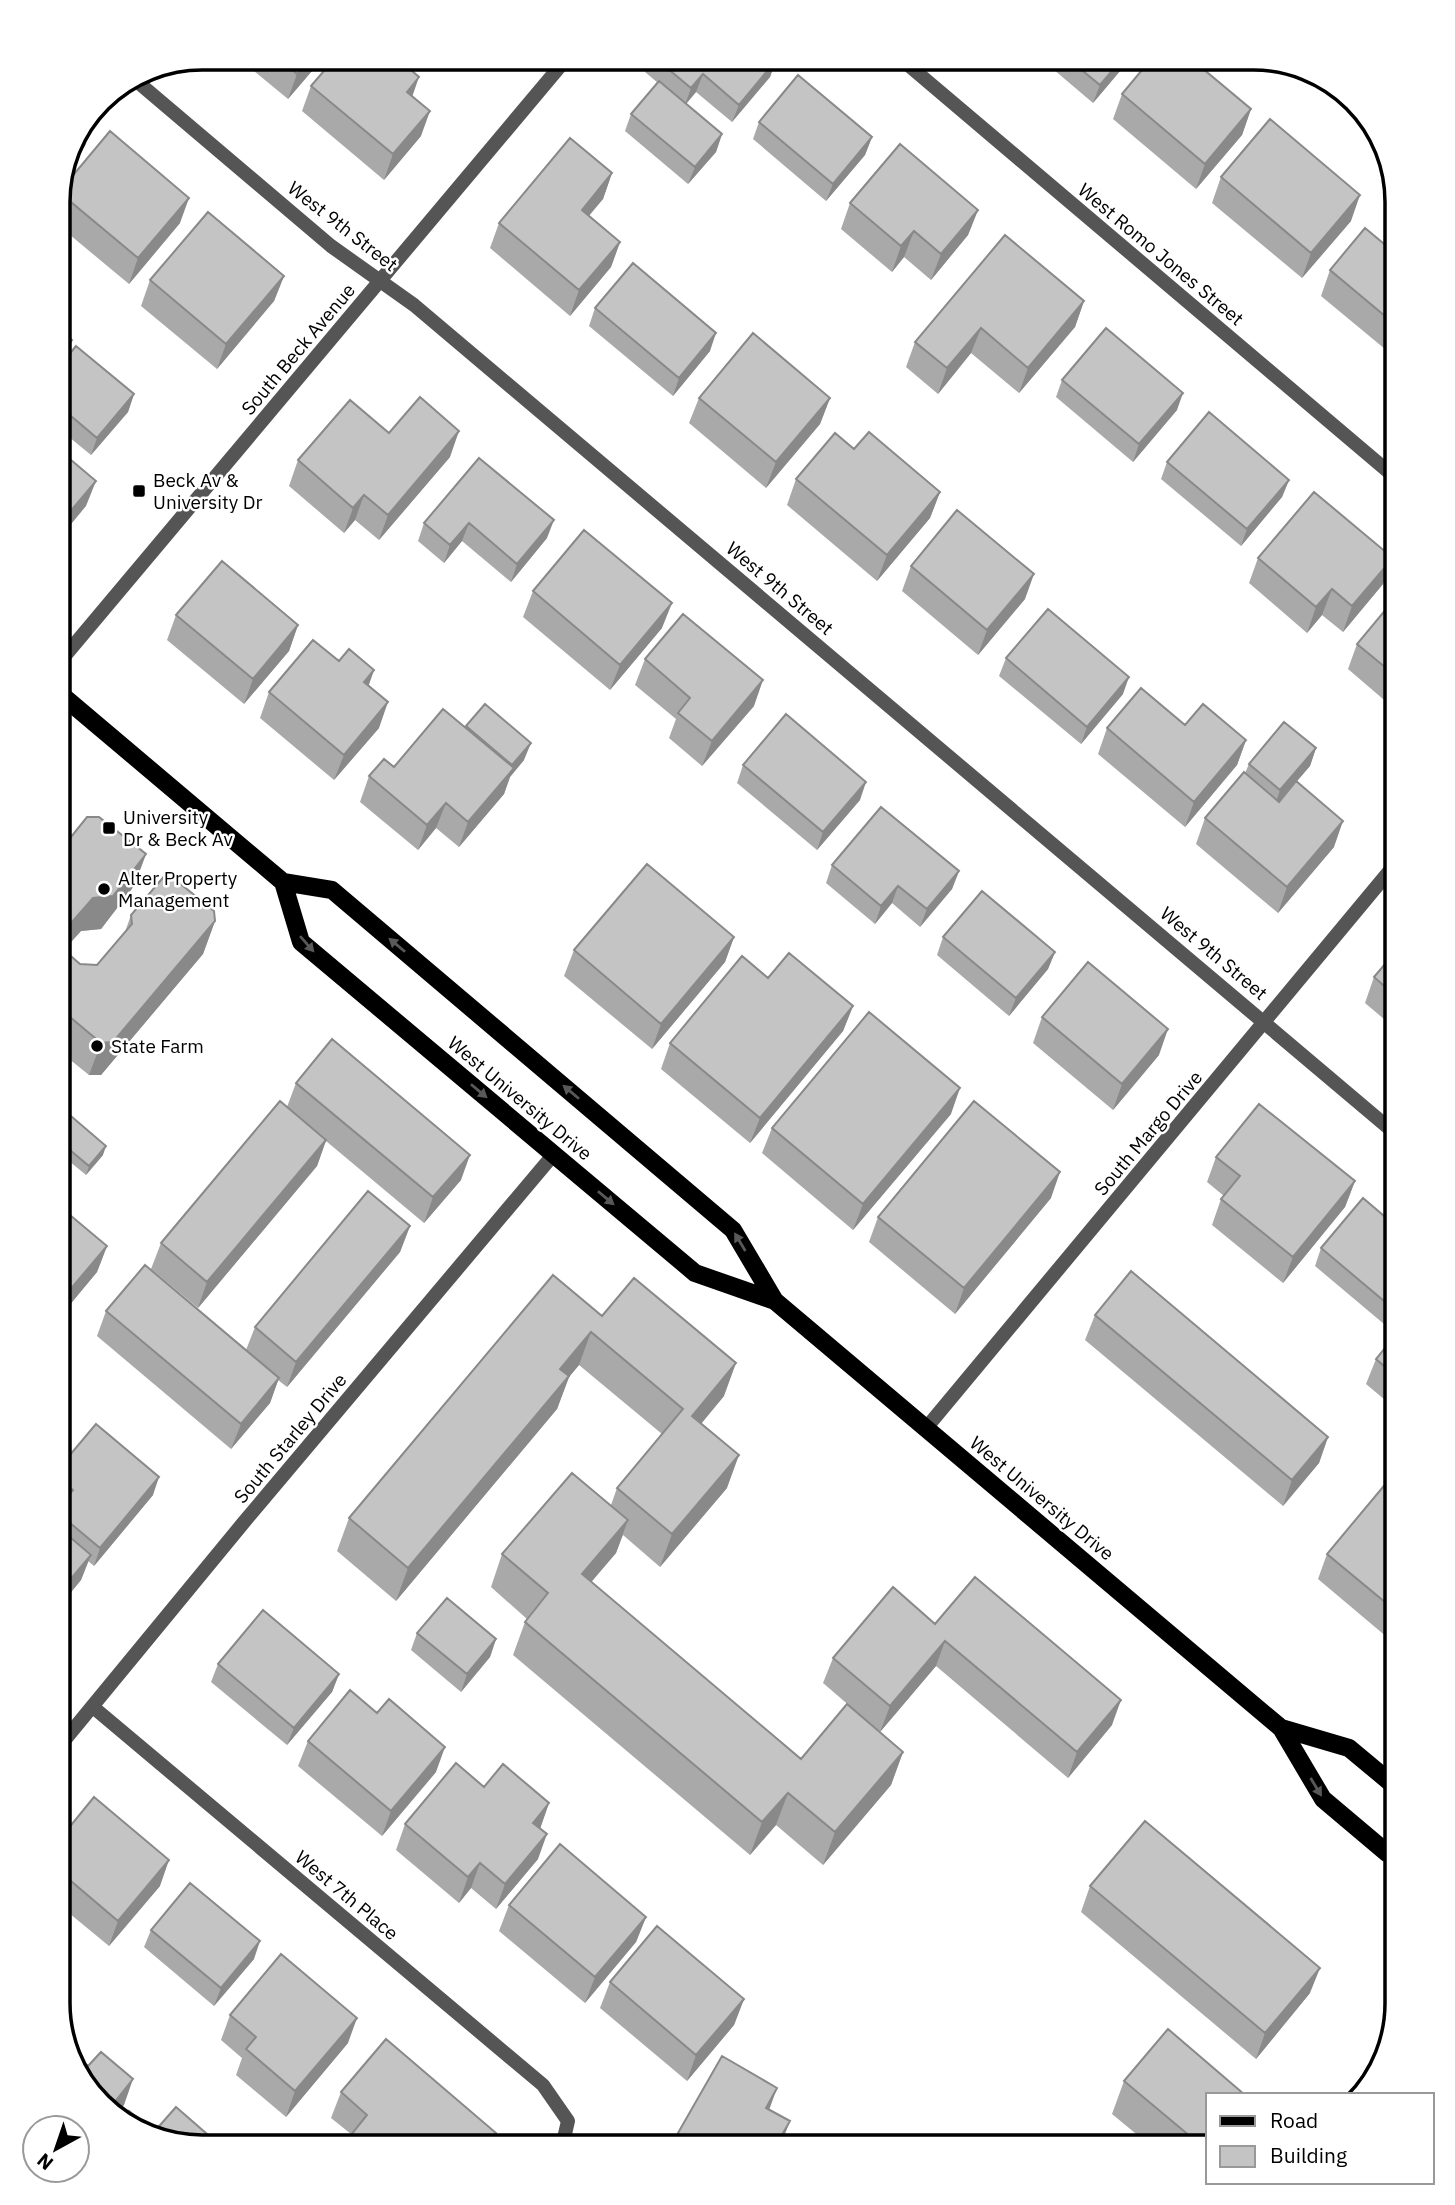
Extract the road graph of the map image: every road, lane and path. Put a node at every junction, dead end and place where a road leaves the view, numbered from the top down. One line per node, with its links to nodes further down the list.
1 (557, 70): 4 (street, South Beck Avenue)
2 (914, 70): 5 (street, West Romo Jones Street)
3 (141, 85): 4 (street, West 9th Street)
4 (380, 280): 6 (street, South Beck Avenue); 10 (street, West 9th Street)
5 (1385, 468)
6 (70, 650)
7 (70, 702): 9 (main road)
8 (1385, 877): 10 (street, South Margo Drive)
9 (283, 882): 12 (main road, West University Drive, one-way to 12); 13 (main road, West University Drive, one-way to 9)
10 (1265, 1022): 11 (street, West 9th Street); 14 (street, South Margo Drive)
11 (1385, 1125)
12 (554, 1154): 13 (main road, West University Drive, one-way to 13); 15 (street, South Starley Drive)
13 (775, 1301): 14 (main road, West University Drive)
14 (927, 1427): 16 (main road, West University Drive)
15 (93, 1707): 17 (street, South Starley Drive); 20 (street, West 7th Place)
16 (1281, 1728): 18 (main road, West University Drive); 19 (main road, West University Drive, one-way to 19)
17 (70, 1734)
18 (1385, 1778)
19 (1385, 1851)
20 (565, 2135)

